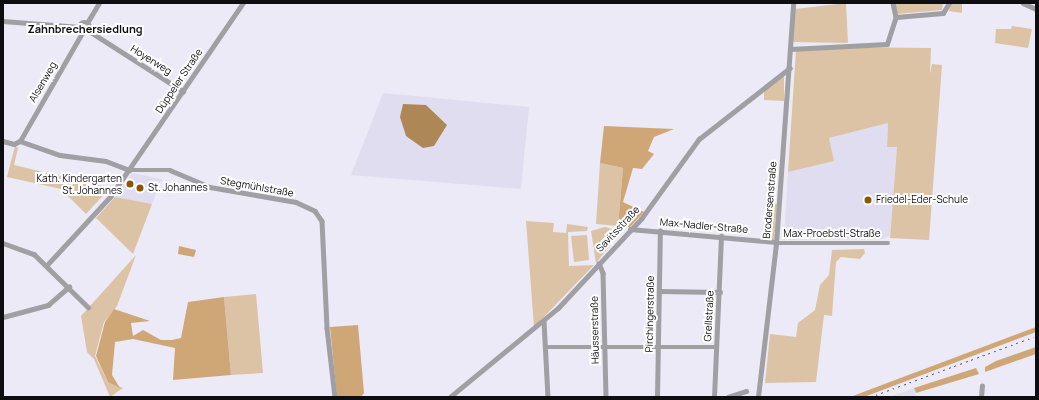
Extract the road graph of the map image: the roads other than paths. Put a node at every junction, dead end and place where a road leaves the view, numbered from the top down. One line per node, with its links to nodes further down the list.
1 (98, 3): 10 (street)
2 (243, 3): 16 (street, Düppeler Straße)
3 (793, 3): 14 (street, Brodersenstraße)
4 (893, 3): 8 (street)
5 (949, 3): 8 (street)
6 (1023, 3): 7 (street)
7 (1036, 8)
8 (896, 17): 14 (street)
9 (3, 21): 11 (street)
10 (87, 23): 11 (street); 12 (street)
11 (80, 27): 13 (street)
12 (89, 32): 13 (street); 16 (street, Hoyerweg)
13 (82, 33): 18 (street, Alsenweg)
14 (790, 49): 15 (street, Brodersenstraße)
15 (790, 68): 20 (street, Savitsstraße); 23 (street, Brodersenstraße)
16 (183, 91): 19 (street, Düppeler Straße)
17 (3, 141): 18 (street)
18 (20, 141): 19 (street)
19 (129, 170): 27 (street, Düppeler Straße); 40 (street, Stegmühlstraße)
20 (630, 229): 21 (street, Max-Nadler-Straße); 26 (street, Savitsstraße)
21 (660, 231): 22 (street, Max-Nadler-Straße); 29 (street, Pirchingerstraße)
22 (721, 236): 23 (street, Max-Nadler-Straße); 30 (street, Grellstraße)
23 (776, 242): 25 (street, Max-Proebstl-Straße); 47 (street, Brodersenstraße)
24 (3, 243): 27 (street)
25 (888, 243)
26 (599, 263): 33 (street, Savitsstraße); 34 (street, Häusserstraße)
27 (47, 265): 28 (street)
28 (69, 287): 31 (street); 32 (street)
29 (659, 291): 30 (street); 36 (street, Pirchingerstraße)
30 (720, 292): 37 (street, Grellstraße)
31 (88, 307)
32 (3, 317)
33 (544, 321): 35 (street); 41 (street, Savitsstraße)
34 (605, 345): 35 (street); 36 (street); 43 (street, Häusserstraße)
35 (547, 347): 42 (street)
36 (658, 347): 37 (street); 44 (street, Pirchingerstraße)
37 (716, 347): 45 (street, Grellstraße)
38 (982, 386): 48 (street)
39 (746, 391): 46 (street)
40 (335, 397)
41 (450, 397)
42 (548, 397)
43 (606, 397)
44 (657, 397)
45 (714, 397)
46 (728, 397)
47 (758, 397)
48 (981, 397)

